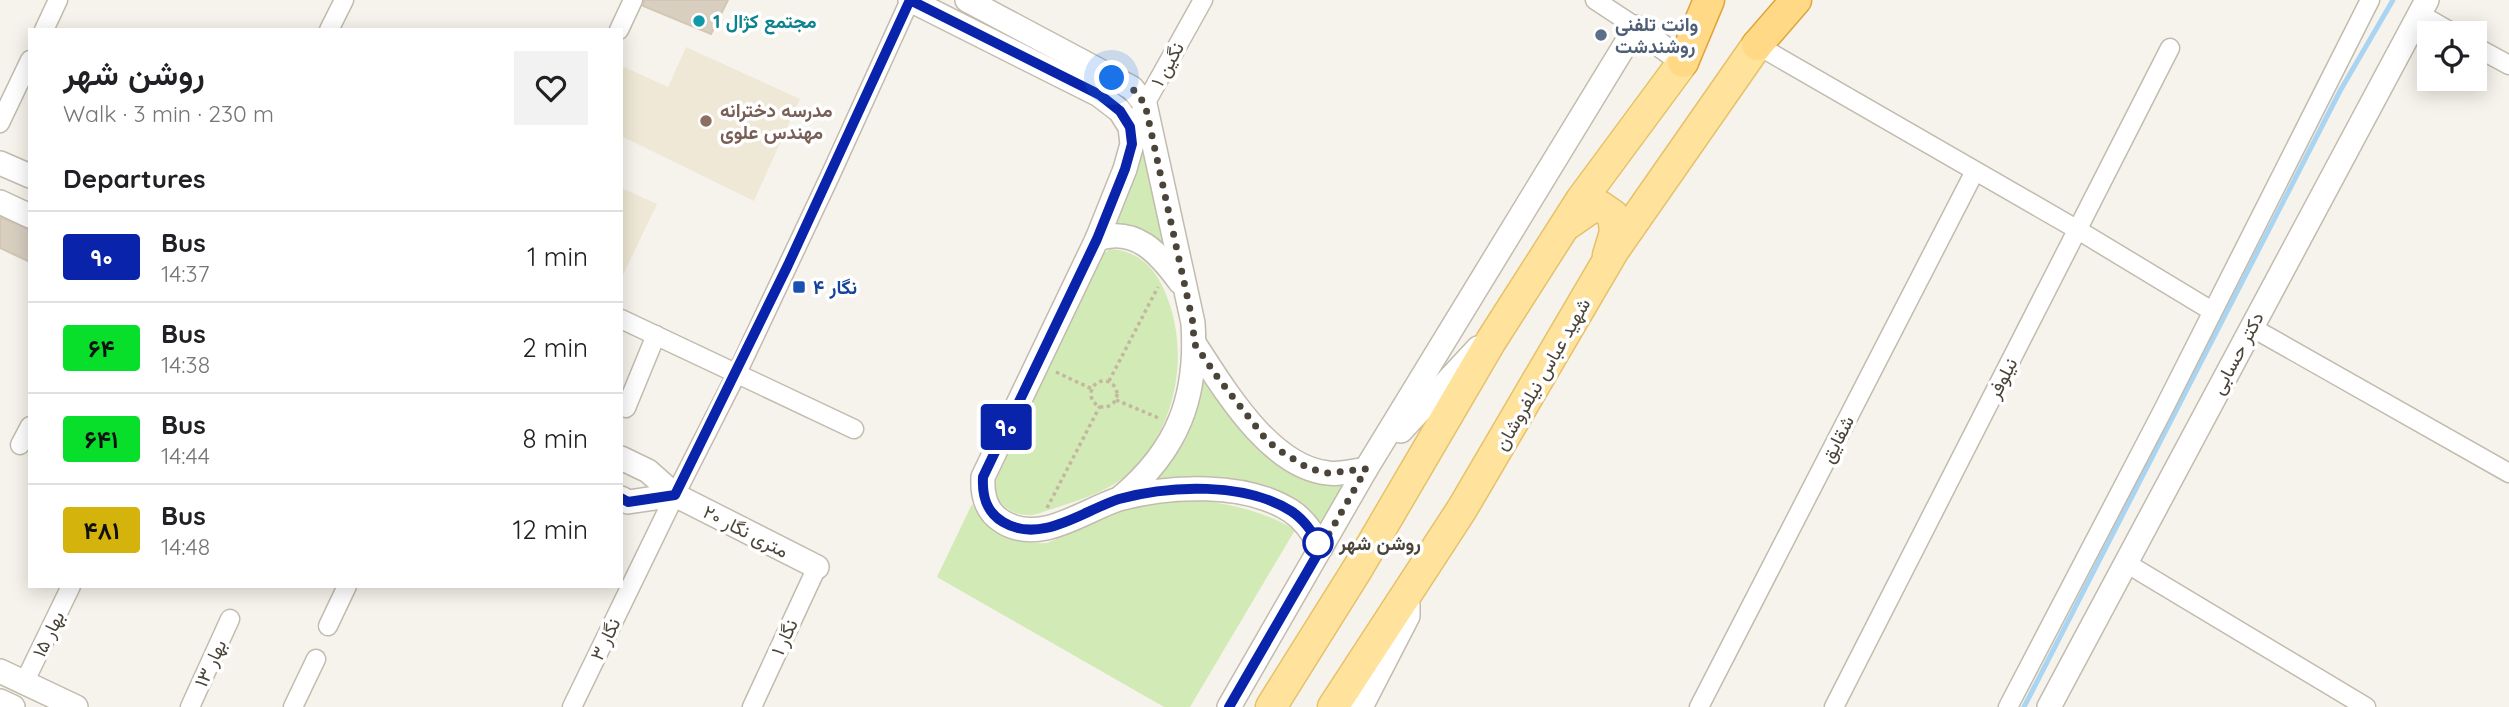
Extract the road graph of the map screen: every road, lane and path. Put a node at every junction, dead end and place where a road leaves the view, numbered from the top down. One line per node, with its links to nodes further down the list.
1 (58, 0): 14 (street)
2 (344, 0): 15 (street)
3 (633, 0): 16 (street)
4 (910, 0): 25 (street); 44 (street, نگار ۳)
5 (967, 0): 23 (street)
6 (1203, 0): 23 (street, نگین ۱)
7 (1595, 0): 13 (street)
8 (1709, 0): 20 (highway)
9 (1796, 0): 17 (highway)
10 (2370, 0): 37 (street, دکتر حسابی)
11 (2423, 7): 12 (street); 40 (street, دکتر حسابی)
12 (2439, 21)
13 (1636, 27): 20 (street); 55 (street)
14 (45, 28)
15 (330, 28)
16 (620, 28)
17 (1757, 46): 27 (street); 34 (main road, شهید عباس نیلفروشان)
18 (2170, 48): 32 (street, نیلوفر)
19 (2487, 53): 22 (street)
20 (1683, 62): 31 (main road)
21 (28, 64): 24 (street)
22 (2509, 65)
23 (1145, 104): 25 (street, نگین ۱); 36 (street)
24 (0, 123)
25 (1130, 127): 33 (street)
26 (0, 163): 28 (street)
27 (1975, 171): 32 (street); 83 (street, شقایق)
28 (28, 175)
29 (0, 202): 30 (street)
30 (28, 215)
31 (1563, 228): 34 (main road); 38 (main road)
32 (2078, 230): 37 (street); 84 (street, نیلوفر)
33 (1097, 239): 35 (street); 43 (street)
34 (1605, 265): 66 (main road, شهید عباس نیلفروشان)
35 (1169, 266): 36 (street); 45 (path)
36 (1184, 288): 42 (street)
37 (2212, 311): 85 (street, دکتر حسابی)
38 (1508, 314): 55 (street); 80 (main road)
39 (623, 320): 41 (street)
40 (2251, 327): 56 (street); 62 (street, دکتر حسابی)
41 (656, 335): 44 (street); 49 (street)
42 (1194, 343): 50 (street); 55 (street)
43 (1036, 363): 46 (path); 60 (street)
44 (737, 373): 51 (street); 57 (street, نگار ۳)
45 (1109, 381): 46 (path); 47 (path)
46 (1092, 389): 48 (path)
47 (1116, 400): 48 (path); 50 (path)
48 (1100, 406): 60 (path)
49 (625, 408)
50 (1179, 427): 59 (street)
51 (854, 429)
52 (28, 430): 53 (street)
53 (20, 445)
54 (623, 459): 57 (street, ۲۰ متری نگار)
55 (1366, 469): 61 (street)
56 (2509, 472)
57 (675, 495): 58 (street); 63 (street, ۲۰ متری نگار); 77 (street, نگار ۳)
58 (623, 499)
59 (1118, 500): 60 (street); 61 (street)
60 (1036, 529)
61 (1321, 548): 79 (street)
62 (2126, 563): 86 (street, دکتر حسابی); 87 (street)
63 (817, 567): 78 (street, نگار ۱)
64 (70, 588): 71 (street, بهار ۱۵)
65 (346, 588): 68 (street)
66 (1408, 593): 81 (main road, شهید عباس نیلفروشان); 82 (street)
67 (230, 619): 75 (street, بهار ۱۳)
68 (328, 626)
69 (316, 659): 76 (street)
70 (0, 671): 71 (street)
71 (24, 682): 74 (street)
72 (0, 701): 73 (street)
73 (13, 707)
74 (76, 707)
75 (190, 707)
76 (293, 707)
77 (572, 707)
78 (752, 707)
79 (1229, 707)
80 (1271, 707)
81 (1334, 707)
82 (1361, 707)
83 (1699, 707)
84 (1834, 707)
85 (2008, 707)
86 (2049, 707)
87 (2366, 707)

